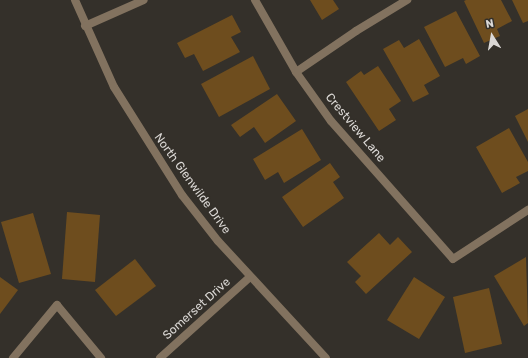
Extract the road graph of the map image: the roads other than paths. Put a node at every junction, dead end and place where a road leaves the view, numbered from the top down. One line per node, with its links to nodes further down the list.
1 (75, 0): 5 (street, North Glenwilde Drive)
2 (144, 0): 5 (street)
3 (255, 0): 6 (street, Crestview Lane)
4 (407, 0): 6 (street)
5 (85, 26): 8 (street, North Glenwilde Drive)
6 (296, 72): 7 (street, Crestview Lane)
7 (528, 210)
8 (250, 277): 11 (street, Somerset Drive); 12 (street, North Glenwilde Drive)
9 (13, 358): 10 (street)
10 (101, 358)
11 (160, 358)
12 (326, 358)

